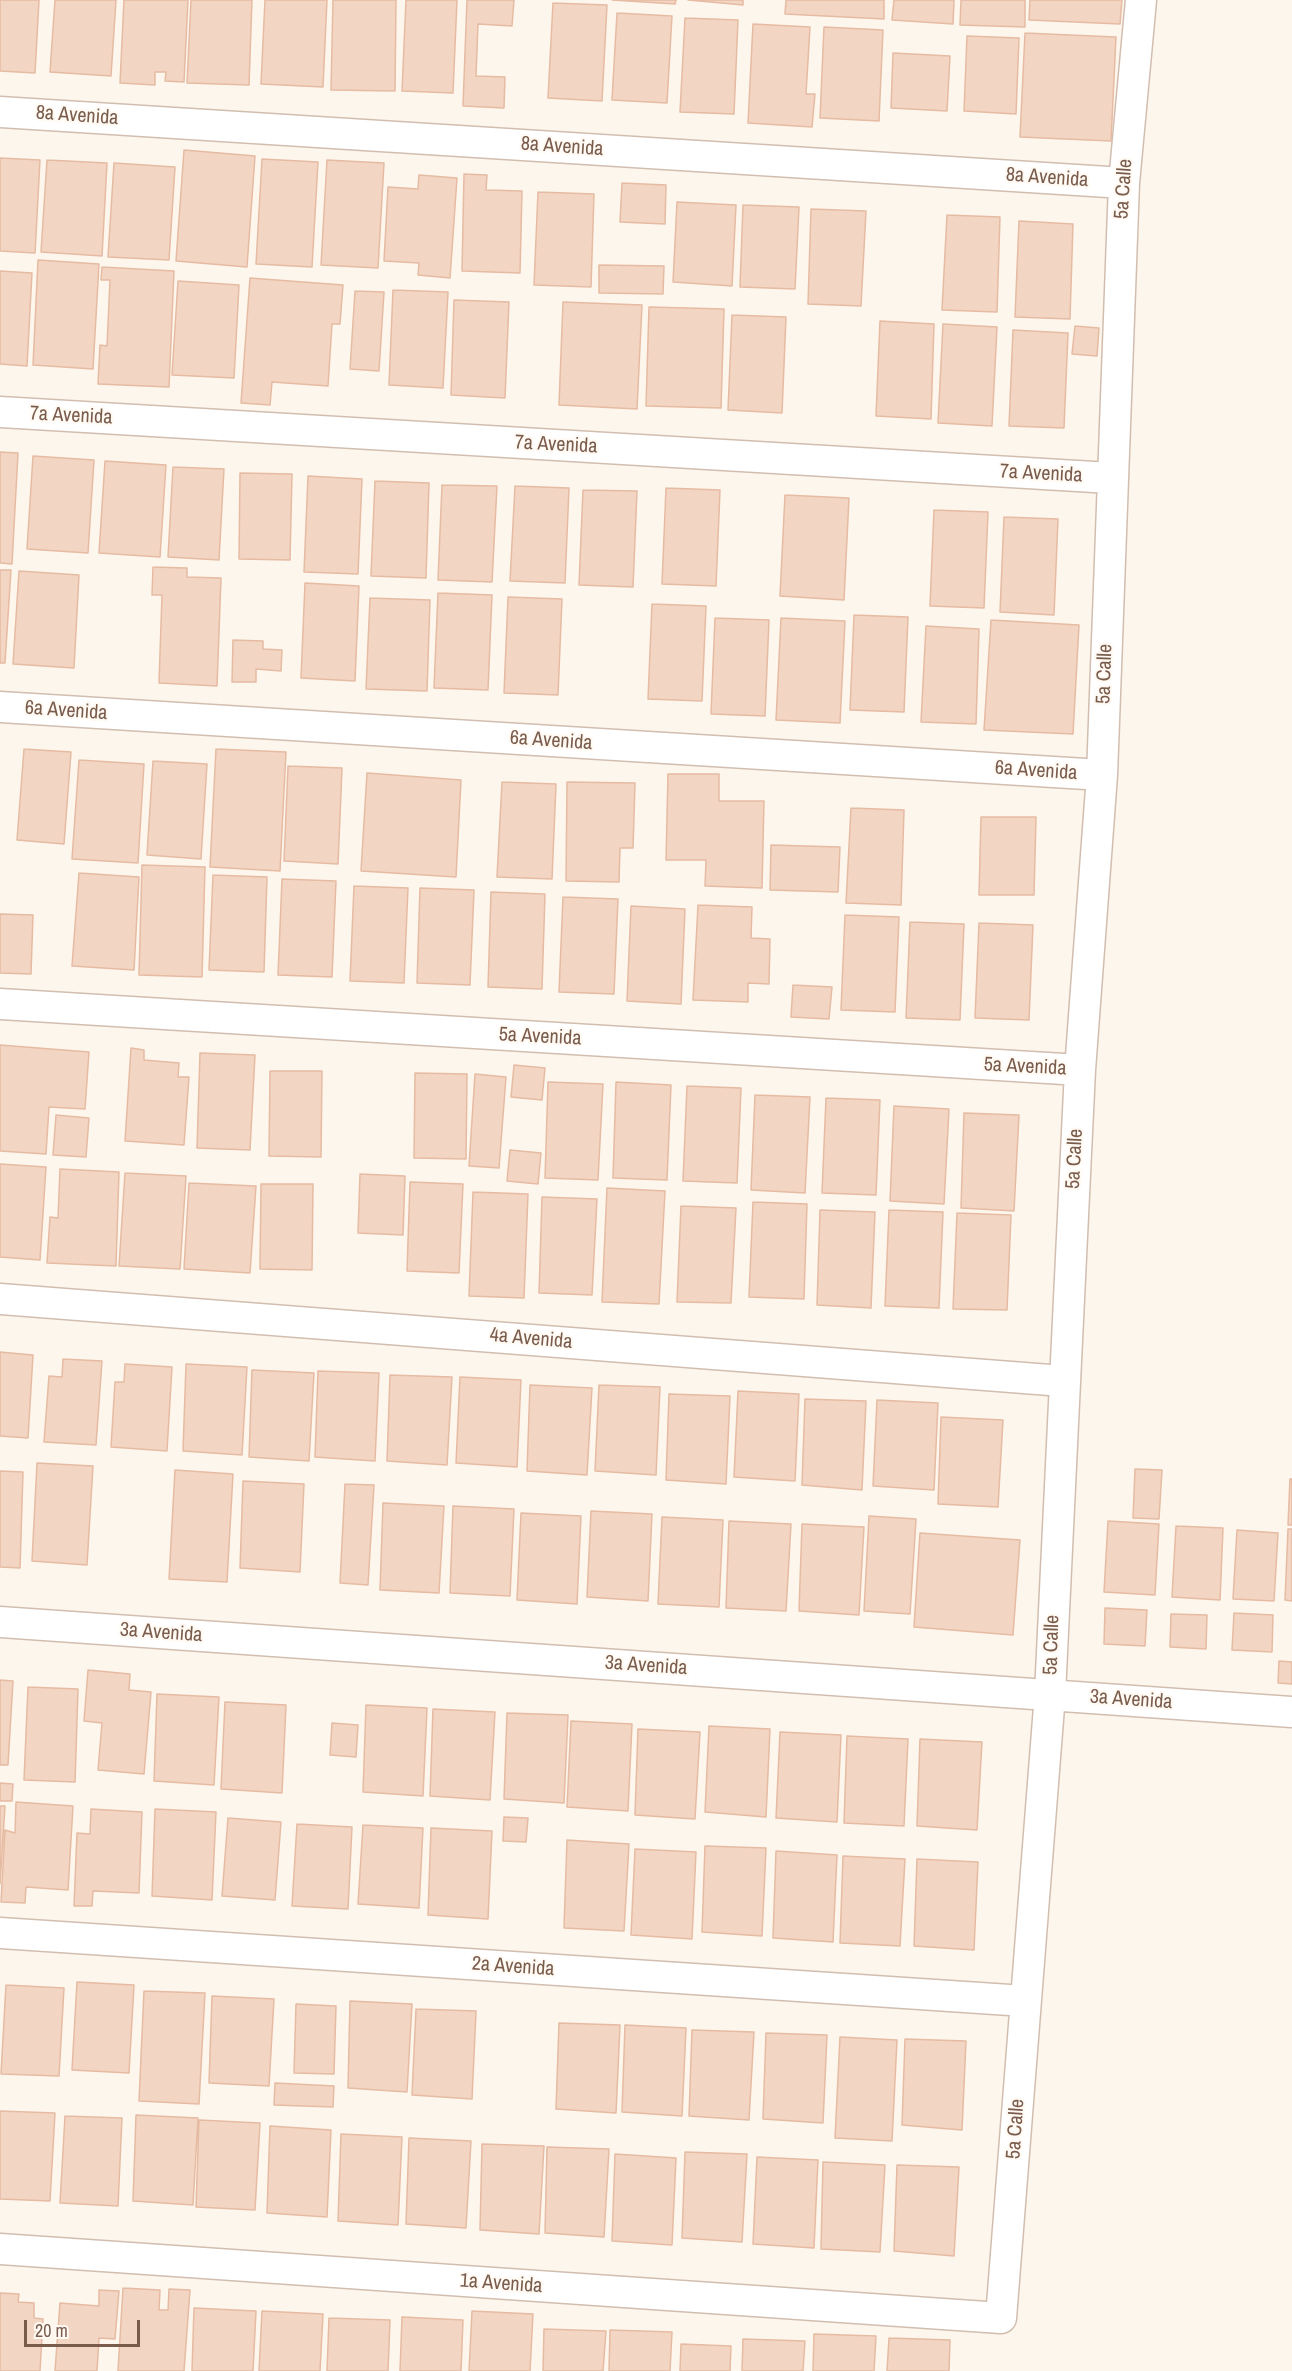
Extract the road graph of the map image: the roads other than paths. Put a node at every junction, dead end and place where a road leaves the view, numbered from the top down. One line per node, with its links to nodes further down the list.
1 (1141, 0): 3 (street, 5a Calle)
2 (0, 112): 3 (street, 8a Avenida)
3 (1124, 183): 5 (street, 5a Calle)
4 (0, 412): 5 (street, 7a Avenida)
5 (1111, 478): 7 (street, 5a Calle)
6 (0, 707): 7 (street, 6a Avenida)
7 (1102, 775): 9 (street, 5a Calle)
8 (0, 1004): 9 (street, 5a Avenida)
9 (1080, 1070): 11 (street, 5a Calle)
10 (0, 1299): 11 (street, 4a Avenida)
11 (1063, 1381): 13 (street, 5a Calle)
12 (0, 1622): 13 (street, 3a Avenida)
13 (1050, 1694): 14 (street, 3a Avenida); 16 (street, 5a Calle)
14 (1292, 1712)
15 (0, 1933): 16 (street, 2a Avenida)
16 (1025, 2001): 18 (street, 5a Calle)
17 (0, 2249): 18 (street, 1a Avenida)
18 (1001, 2318)

